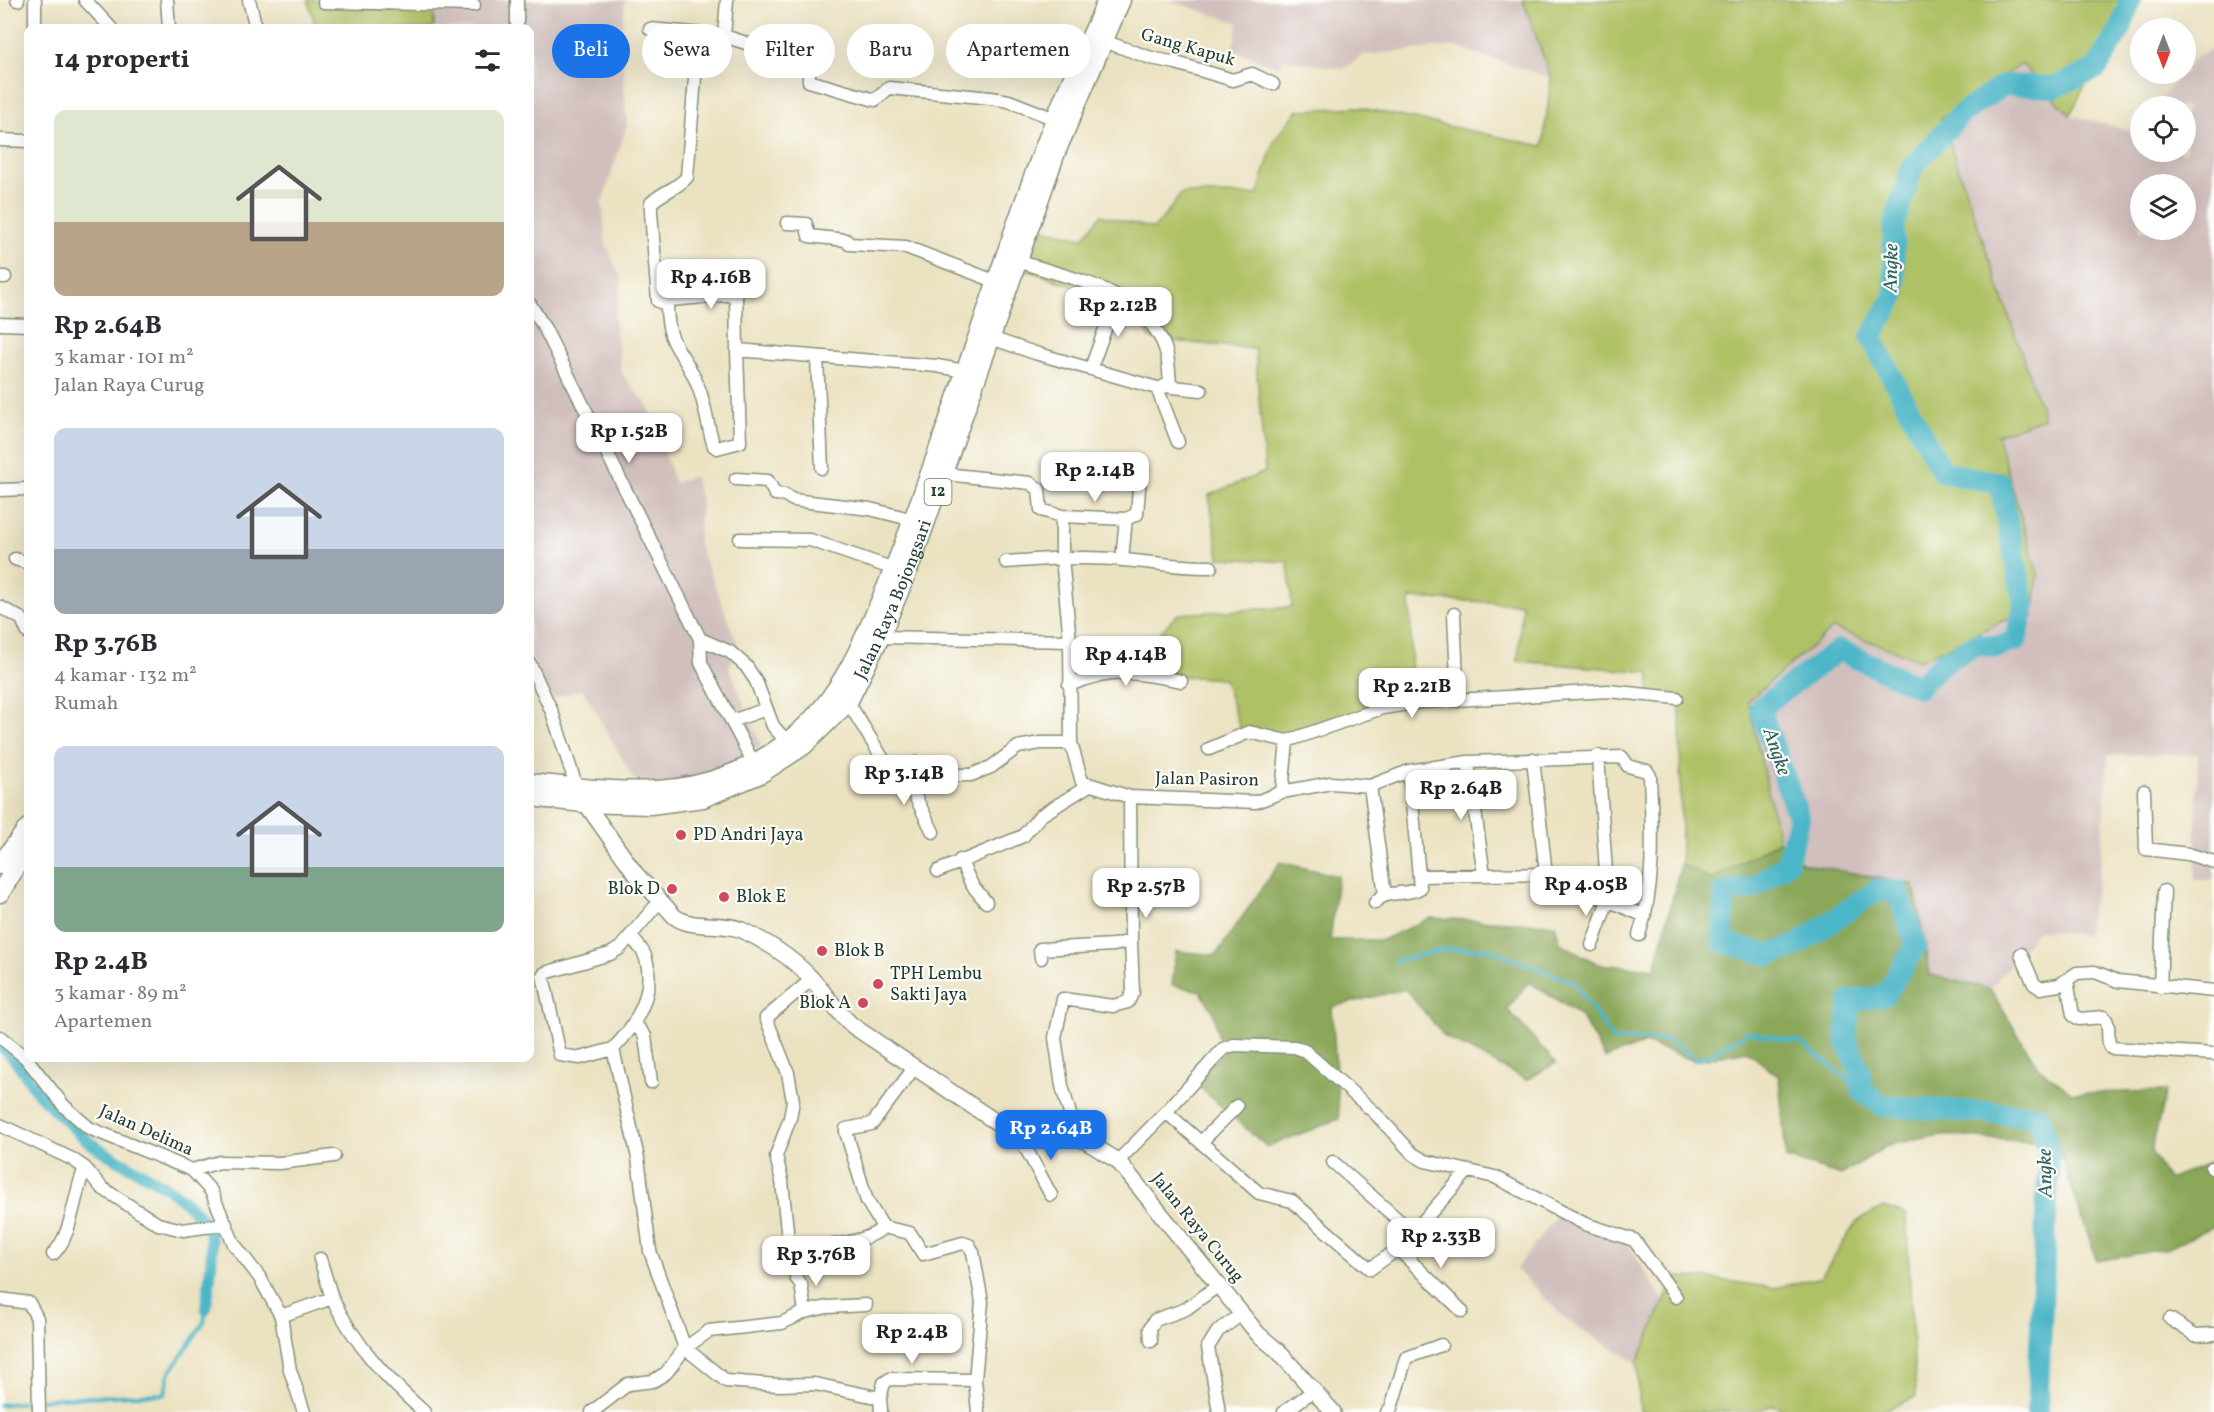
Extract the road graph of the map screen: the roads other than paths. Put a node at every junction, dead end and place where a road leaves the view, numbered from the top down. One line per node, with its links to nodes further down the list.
1 (34, 0): 12 (street)
2 (86, 0): 13 (street)
3 (167, 0): 14 (street)
4 (249, 0): 15 (street)
5 (517, 0): 16 (street)
6 (728, 0): 17 (street)
7 (1107, 0): 18 (highway, Jalan Raya Bojongsari / 12)
8 (1121, 0): 18 (highway, Jalan Raya Bojongsari / 12)
9 (324, 2): 10 (street)
10 (383, 2): 11 (street)
11 (474, 6)
12 (35, 24)
13 (107, 24)
14 (169, 24)
15 (255, 24)
16 (517, 24)
17 (725, 24)
18 (1097, 38): 21 (street, Gang Kapuk); 22 (highway, Jalan Raya Bojongsari / 12); 26 (highway, Jalan Raya Bojongsari / 12)
19 (732, 39): 22 (street)
20 (695, 78): 29 (street)
21 (1273, 84)
22 (1055, 119): 27 (highway, Jalan Raya Bojongsari / 12)
23 (0, 140): 24 (street)
24 (24, 141)
25 (787, 223): 27 (street)
26 (1018, 261): 28 (street); 33 (highway, Jalan Raya Bojongsari / 12)
27 (997, 282): 33 (highway, Jalan Raya Bojongsari / 12)
28 (1117, 296): 36 (street); 38 (street)
29 (658, 301): 34 (street); 34 (street)
30 (534, 311): 63 (street)
31 (0, 324): 32 (street)
32 (24, 324)
33 (985, 336): 36 (street); 37 (highway, Jalan Raya Bojongsari / 12)
34 (736, 350): 35 (street)
35 (817, 357): 37 (street); 42 (street)
36 (1091, 368): 39 (street)
37 (971, 372): 43 (highway, Jalan Raya Bojongsari / 12); 50 (highway, Jalan Raya Bojongsari / 12)
38 (1170, 385): 39 (street); 40 (street)
39 (1157, 388): 41 (street)
40 (1201, 390)
41 (1178, 442)
42 (822, 468)
43 (945, 474): 48 (street); 62 (highway, Jalan Raya Bojongsari / 12)
44 (1140, 475): 49 (street)
45 (736, 479): 50 (street)
46 (24, 489): 47 (street)
47 (0, 490)
48 (1062, 516): 49 (street); 52 (street)
49 (1126, 519): 54 (street)
50 (914, 520): 58 (highway, Jalan Raya Bojongsari / 12)
51 (740, 539): 58 (street)
52 (1062, 558): 54 (street); 56 (street); 64 (street)
53 (15, 559): 55 (street)
54 (1122, 560): 57 (street)
55 (24, 562)
56 (1006, 562)
57 (1211, 567)
58 (894, 569): 73 (highway, Jalan Raya Bojongsari / 12)
59 (0, 607): 61 (street)
60 (1454, 614): 69 (street)
61 (24, 624)
62 (880, 637): 64 (street); 70 (highway, Jalan Raya Bojongsari / 12)
63 (700, 639): 71 (street); 72 (street)
64 (1070, 641): 67 (street)
65 (534, 673): 88 (street)
66 (1181, 681): 67 (street)
67 (1069, 685): 75 (street)
68 (1677, 698): 69 (street)
69 (1458, 700): 74 (street)
70 (848, 702): 81 (street); 88 (highway, Jalan Raya Bojongsari / 12)
71 (766, 709): 72 (street); 73 (street)
72 (732, 721): 79 (street)
73 (787, 741): 79 (highway, Jalan Raya Bojongsari / 12)
74 (1287, 741): 76 (street); 87 (street)
75 (1071, 743): 81 (street); 84 (street)
76 (1209, 749)
77 (1598, 756): 78 (street); 104 (street); 108 (street)
78 (1533, 759): 80 (street); 98 (street)
79 (753, 762): 88 (highway, Jalan Raya Bojongsari / 12)
80 (1468, 762): 82 (street); 99 (street)
81 (901, 768): 91 (street)
82 (1409, 771): 85 (street); 100 (street)
83 (534, 784): 88 (highway, Jalan Raya Bojongsari / 12)
84 (1088, 786): 90 (street, Jalan Pasiron); 94 (street)
85 (1370, 786): 87 (street, Jalan Pasiron); 103 (street)
86 (2144, 790): 95 (street)
87 (1282, 792): 90 (street, Jalan Pasiron)
88 (580, 795): 89 (highway, Jalan Raya Bojongsari / 12); 105 (main road, Jalan Raya Curug)
89 (534, 797)
90 (1130, 797): 111 (street, Jalan Pasiron)
91 (933, 831)
92 (24, 833): 96 (highway)
93 (24, 854): 102 (highway)
94 (960, 860): 97 (street); 106 (street)
95 (2214, 862)
96 (0, 865)
97 (938, 871)
98 (1546, 874): 99 (street); 104 (street)
99 (1484, 875): 100 (street)
100 (1419, 876): 103 (street)
101 (2164, 891): 117 (street)
102 (0, 893)
103 (1385, 895): 107 (street)
104 (1608, 900): 108 (street); 112 (street)
105 (659, 902): 110 (street); 115 (main road, Jalan Raya Curug)
106 (986, 902)
107 (1375, 903)
108 (1645, 916): 109 (street)
109 (1639, 935)
110 (630, 936): 119 (street); 121 (street)
111 (1131, 941): 114 (street); 131 (street, Jalan Pasiron)
112 (1592, 945)
113 (2021, 954): 116 (street)
114 (1041, 957)
115 (812, 979): 125 (main road, Jalan Raya Curug); 141 (street)
116 (2067, 980): 117 (street); 122 (street)
117 (2160, 987): 118 (street)
118 (2214, 991)
119 (635, 1024): 121 (street); 126 (street)
120 (0, 1036): 123 (street, Jalan Delima)
121 (613, 1049): 160 (street)
122 (2214, 1054)
123 (24, 1056)
124 (29, 1062): 137 (street, Jalan Delima)
125 (914, 1068): 130 (main road, Jalan Raya Curug); 141 (street)
126 (651, 1082)
127 (1237, 1106): 132 (street)
128 (1166, 1112): 132 (street); 134 (street); 138 (street)
129 (0, 1125): 136 (street)
130 (1022, 1131): 131 (main road, Jalan Raya Curug); 139 (street)
131 (1063, 1133): 134 (main road, Jalan Raya Curug)
132 (1201, 1142): 143 (street)
133 (334, 1156): 137 (street)
134 (1118, 1161): 147 (main road, Jalan Raya Curug)
135 (1333, 1162): 142 (street)
136 (85, 1168): 140 (street); 144 (street)
137 (192, 1170): 140 (street, Jalan Delima)
138 (1467, 1172): 142 (street); 148 (street)
139 (1051, 1195)
140 (215, 1226): 155 (street, Jalan Delima)
141 (883, 1227): 161 (street)
142 (1412, 1232): 143 (street)
143 (1398, 1249): 152 (street)
144 (53, 1254)
145 (320, 1259): 149 (street)
146 (796, 1278): 153 (street)
147 (1219, 1285): 154 (main road, Jalan Raya Curug); 158 (street)
148 (1676, 1297)
149 (332, 1298): 155 (street); 166 (street)
150 (0, 1299): 164 (street)
151 (866, 1305): 153 (street)
152 (1462, 1311)
153 (805, 1312): 160 (street)
154 (1242, 1314): 162 (main road, Jalan Raya Curug); 170 (street)
155 (281, 1316): 165 (street, Jalan Delima)
156 (2170, 1319): 157 (street)
157 (2214, 1334)
158 (1151, 1341)
159 (1441, 1345): 173 (street)
160 (685, 1348): 163 (street); 167 (street)
161 (975, 1380): 163 (street); 169 (street)
162 (1313, 1390): 171 (street); 172 (main road, Jalan Raya Curug)
163 (880, 1398): 168 (street)
164 (40, 1410)
165 (304, 1412)
166 (424, 1412)
167 (592, 1412)
168 (881, 1412)
169 (978, 1412)
170 (1219, 1412)
171 (1284, 1412)
172 (1333, 1412)
173 (1387, 1412)

